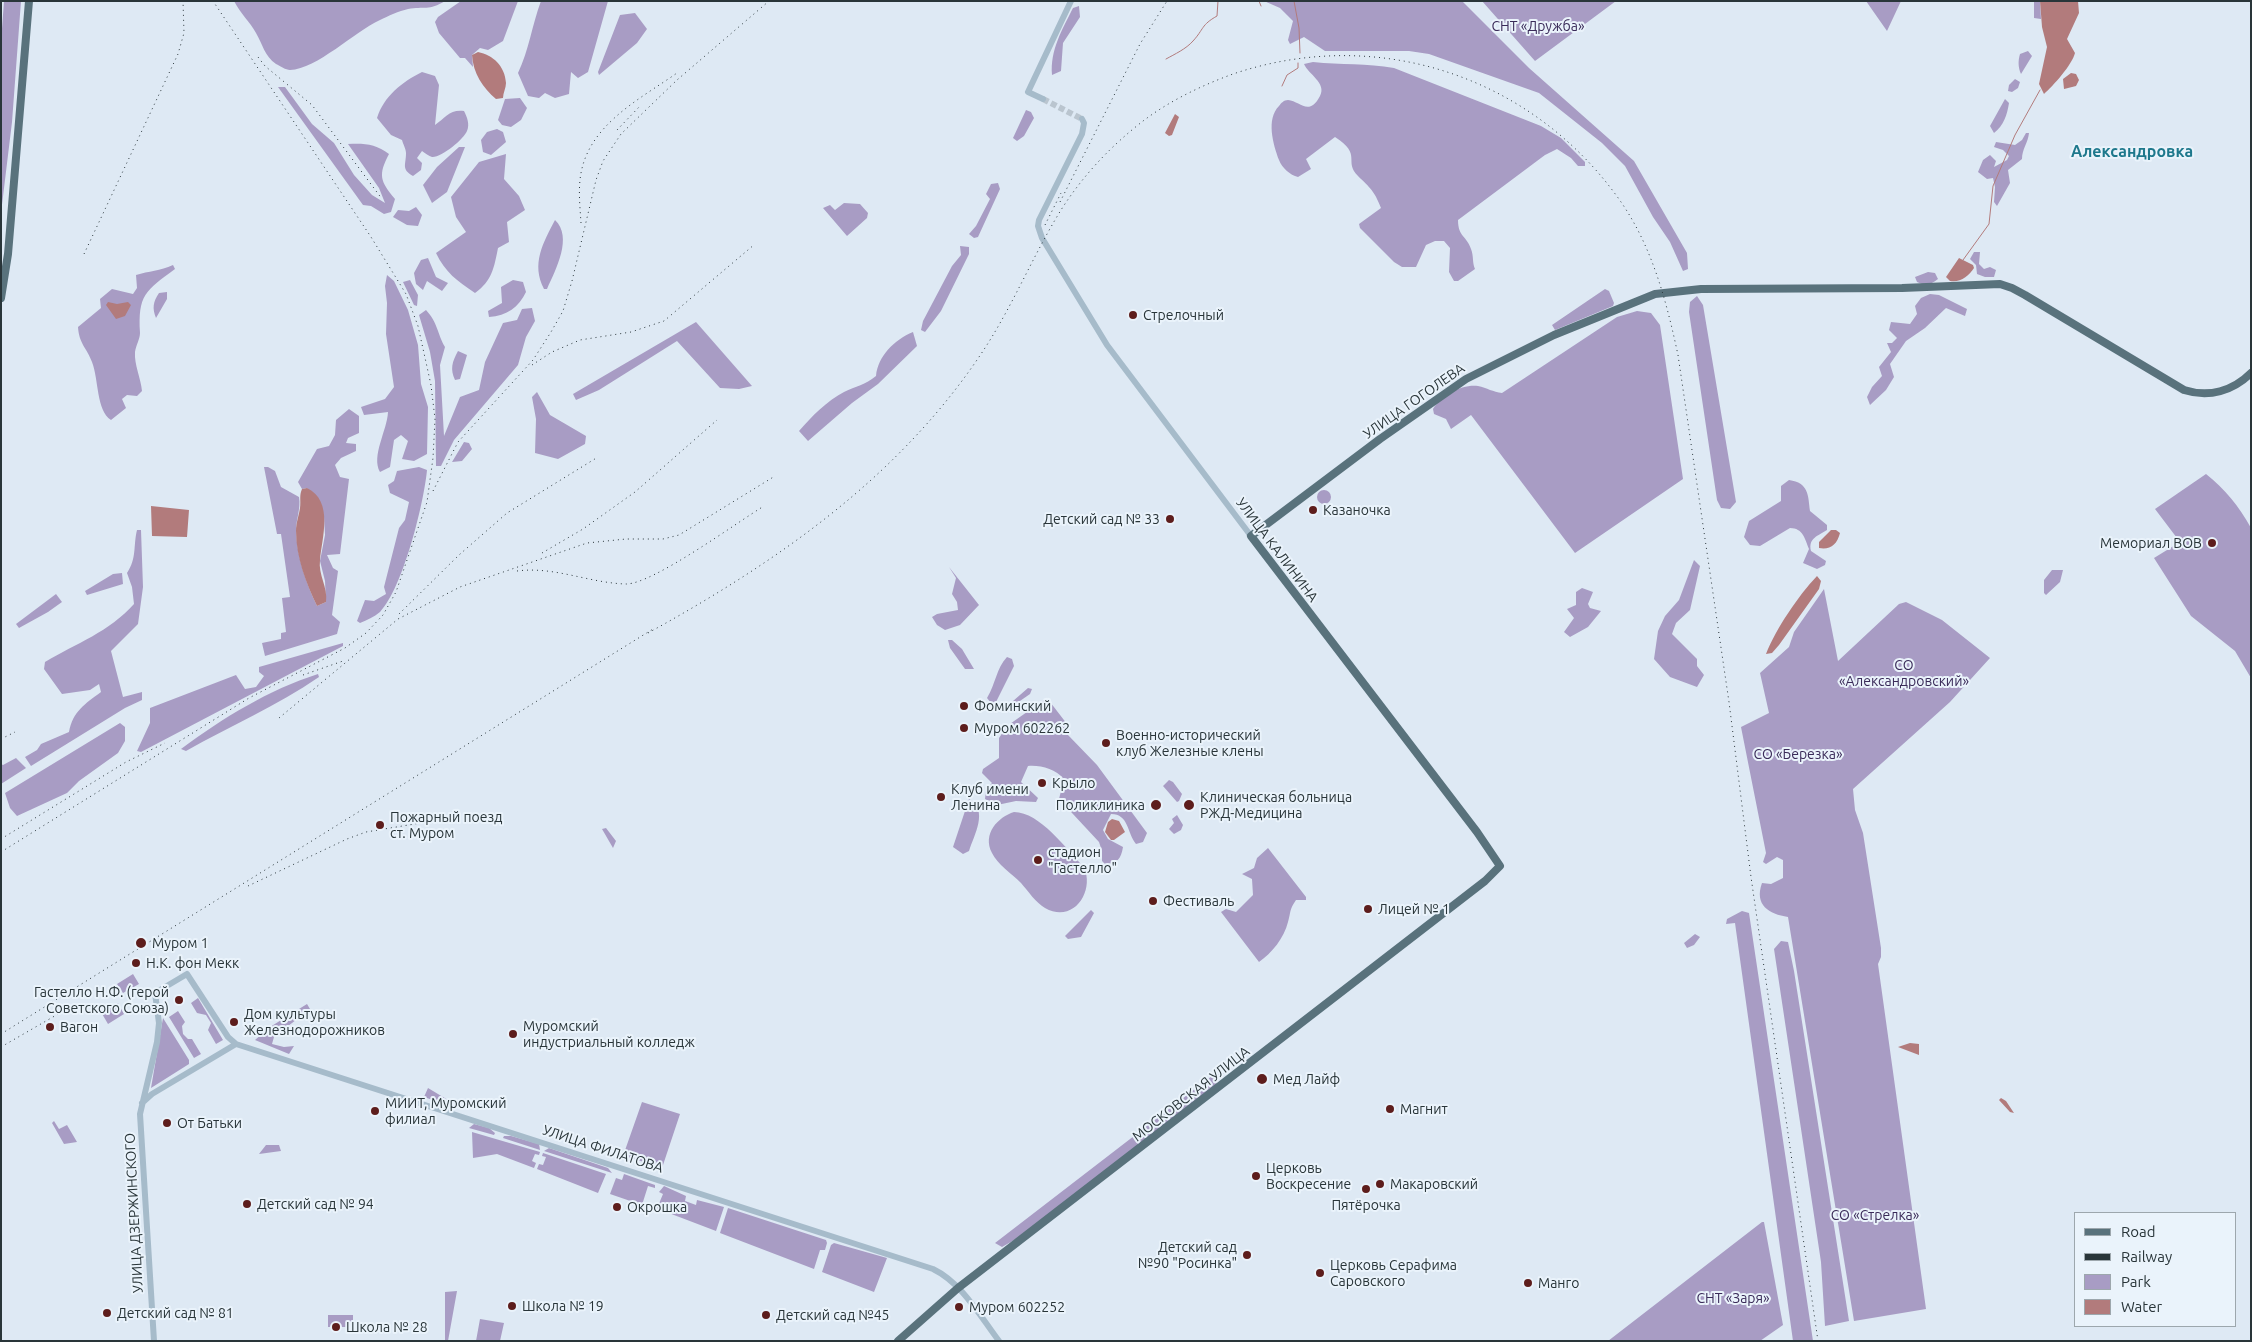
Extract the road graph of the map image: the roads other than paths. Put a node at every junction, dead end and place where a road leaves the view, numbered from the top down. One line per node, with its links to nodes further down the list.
1 (29, 1): 5 (main road)
2 (1071, 1): 3 (street)
3 (1042, 100)
4 (1082, 120): 7 (street, УЛИЦА КАЛИНИНА)
5 (1, 298)
6 (2251, 373): 7 (main road, УЛИЦА ГОГОЛЕВА)
7 (1251, 536): 8 (main road, УЛИЦА КАЛИНИНА)
8 (1500, 866): 13 (main road, МОСКОВСКАЯ УЛИЦА)
9 (236, 1044): 10 (street, УЛИЦА ДЗЕРЖИНСКОГО); 11 (street); 13 (street, УЛИЦА ФИЛАТОВА)
10 (147, 1084): 11 (street); 12 (street, УЛИЦА ДЗЕРЖИНСКОГО)
11 (152, 1094): 12 (street)
12 (141, 1104): 14 (street, УЛИЦА ДЗЕРЖИНСКОГО)
13 (958, 1288): 15 (main road, МОСКОВСКАЯ УЛИЦА); 16 (street, УЛИЦА ФИЛАТОВА)
14 (154, 1341)
15 (898, 1341)
16 (999, 1341)

